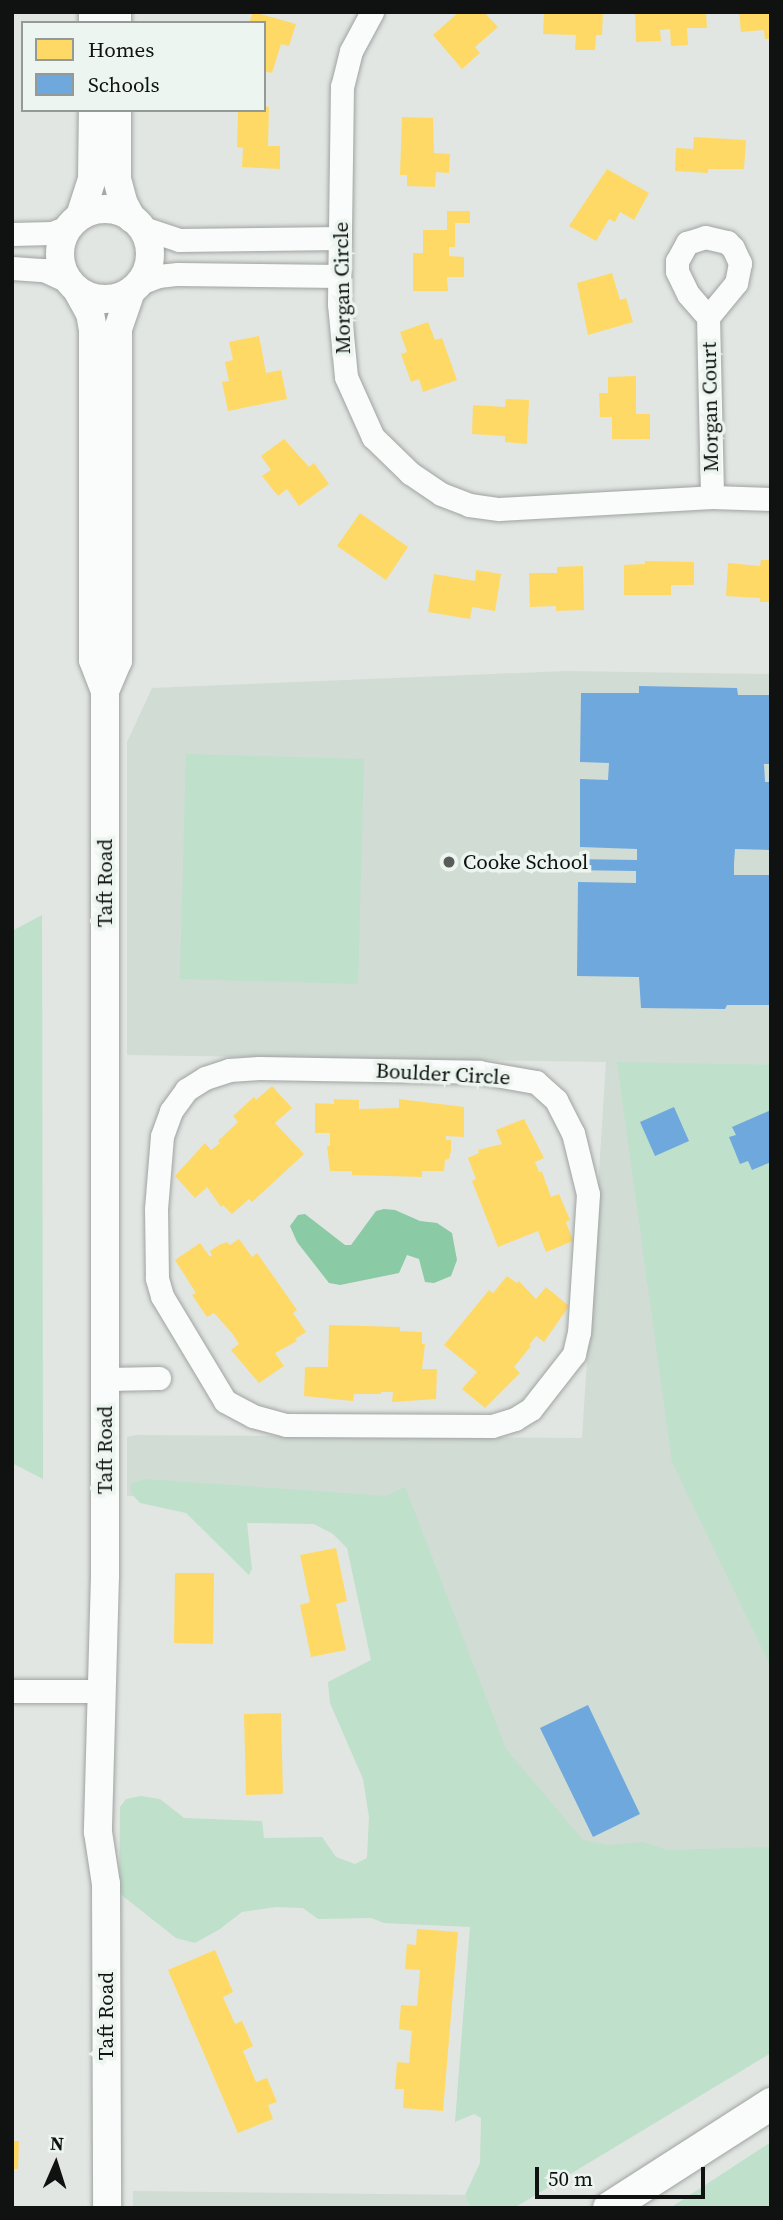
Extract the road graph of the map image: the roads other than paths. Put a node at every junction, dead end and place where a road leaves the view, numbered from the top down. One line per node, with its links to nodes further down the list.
1 (372, 12): 7 (street, Morgan Circle)
2 (93, 112): 4 (street)
3 (117, 112): 5 (street)
4 (75, 221): 5 (street); 6 (street); 10 (street)
5 (136, 223): 7 (street); 11 (street)
6 (12, 234)
7 (340, 238): 9 (street, Morgan Circle)
8 (12, 268): 10 (street)
9 (340, 276): 11 (street); 13 (street, Morgan Circle)
10 (72, 286): 11 (street); 15 (street, Taft Road)
11 (136, 287): 15 (street, Taft Road)
12 (708, 317): 13 (street, Morgan Court)
13 (712, 496): 14 (street, Morgan Circle)
14 (771, 499)
15 (105, 691): 17 (street, Taft Road)
16 (159, 1378): 17 (street)
17 (105, 1379): 20 (street, Taft Road)
18 (225, 1401): 18 (street, Boulder Circle)
19 (12, 1691): 20 (street)
20 (100, 1691): 22 (street, Taft Road)
21 (771, 2104): 23 (main road)
22 (107, 2208)
23 (609, 2208)

